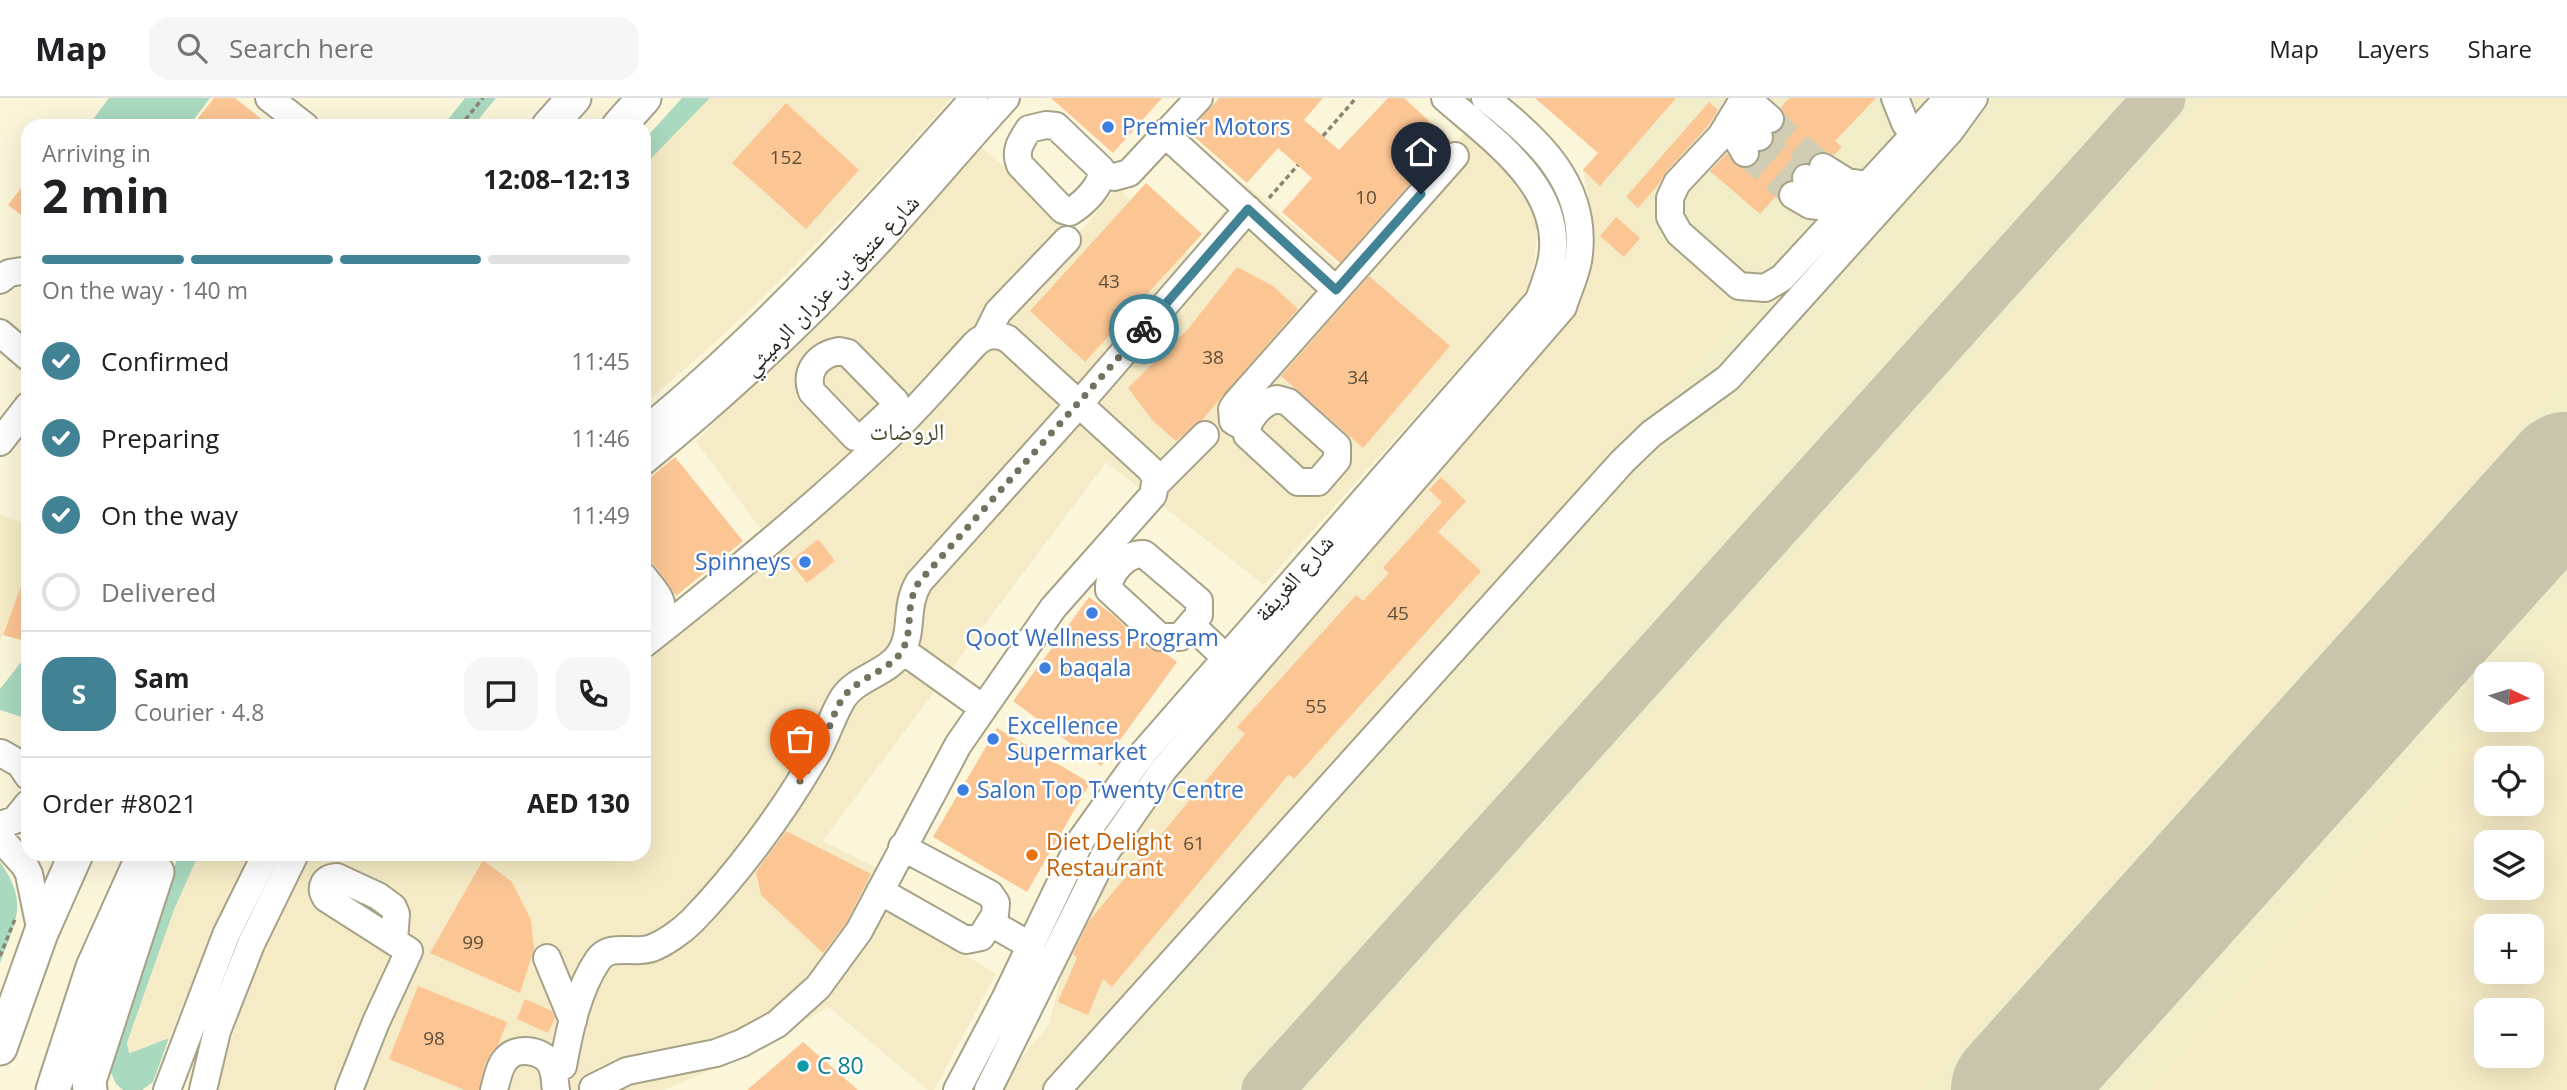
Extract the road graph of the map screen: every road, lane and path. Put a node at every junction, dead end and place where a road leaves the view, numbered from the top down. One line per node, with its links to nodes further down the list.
1 (269, 98): 14 (street)
2 (483, 98): 15 (path)
3 (574, 98): 16 (main road)
4 (644, 98): 17 (main road)
5 (1199, 98): 18 (street)
6 (1356, 98): 21 (path)
7 (1445, 98): 47 (street, شارع الغريفة)
8 (1485, 98): 89 (street, شارع الغريفة)
9 (1895, 98): 20 (street)
10 (1948, 98): 20 (street)
11 (1974, 98): 90 (street)
12 (993, 101): 19 (street); 32 (street, شارع عتيق بن عزران الرميثي); 39 (street, شارع عتيق بن عزران الرميثي)
13 (1738, 109): 22 (street); 26 (street)
14 (296, 119)
15 (466, 119)
16 (555, 119)
17 (625, 119)
18 (1164, 133): 25 (street); 27 (street)
19 (1025, 135): 25 (street); 25 (street)
20 (1914, 135): 26 (street)
21 (1323, 136)
22 (1758, 136)
23 (1455, 156): 31 (street)
24 (1297, 165): 27 (path)
25 (1102, 174)
26 (1856, 198): 26 (street)
27 (1251, 212): 31 (street); 37 (street)
28 (1066, 240): 34 (street)
29 (21, 271): 30 (street)
30 (0, 280)
31 (1336, 290): 40 (street)
32 (791, 332): 36 (street); 44 (street, شارع عتيق بن عزران الرميثي)
33 (0, 333): 35 (street)
34 (986, 337): 37 (street); 43 (street)
35 (21, 351)
36 (817, 362): 43 (street); 43 (street)
37 (1079, 404): 46 (street); 53 (street)
38 (21, 416): 42 (street)
39 (651, 424)
40 (1247, 429): 45 (street); 45 (street)
41 (1205, 435): 46 (street)
42 (2, 442)
43 (868, 444): 52 (street)
44 (651, 455)
45 (1329, 470): 47 (street)
46 (1157, 484): 48 (street)
47 (1362, 501): 54 (street, شارع الغريفة)
48 (1099, 576): 51 (street); 51 (street); 55 (street)
49 (651, 586): 50 (street)
50 (651, 623)
51 (1191, 625): 54 (street)
52 (651, 638)
53 (902, 650): 55 (street); 78 (street)
54 (1225, 657): 76 (street, شارع الغريفة)
55 (983, 708): 62 (street)
56 (1, 753): 57 (street); 58 (street)
57 (21, 756)
58 (21, 766)
59 (21, 813): 60 (street)
60 (0, 825)
61 (0, 838): 74 (street)
62 (910, 851): 71 (street); 73 (street)
63 (73, 861): 74 (main road)
64 (141, 861): 82 (main road)
65 (161, 861): 83 (main road)
66 (263, 861): 84 (street)
67 (292, 861): 85 (street)
68 (297, 861): 69 (street)
69 (324, 883): 70 (street); 72 (street)
70 (378, 895): 72 (street); 75 (street)
71 (887, 896): 73 (street); 81 (street)
72 (364, 922): 75 (street)
73 (991, 923): 76 (street)
74 (41, 933): 79 (main road)
75 (394, 941): 86 (street)
76 (1031, 946): 88 (street, شارع الغريفة)
77 (547, 958): 78 (street)
78 (573, 1021): 80 (street)
79 (0, 1048)
80 (558, 1077): 81 (street); 87 (street)
81 (592, 1089)
82 (53, 1090)
83 (90, 1090)
84 (167, 1090)
85 (203, 1090)
86 (349, 1090)
87 (494, 1090)
88 (957, 1090)
89 (988, 1090)
90 (1057, 1090)

